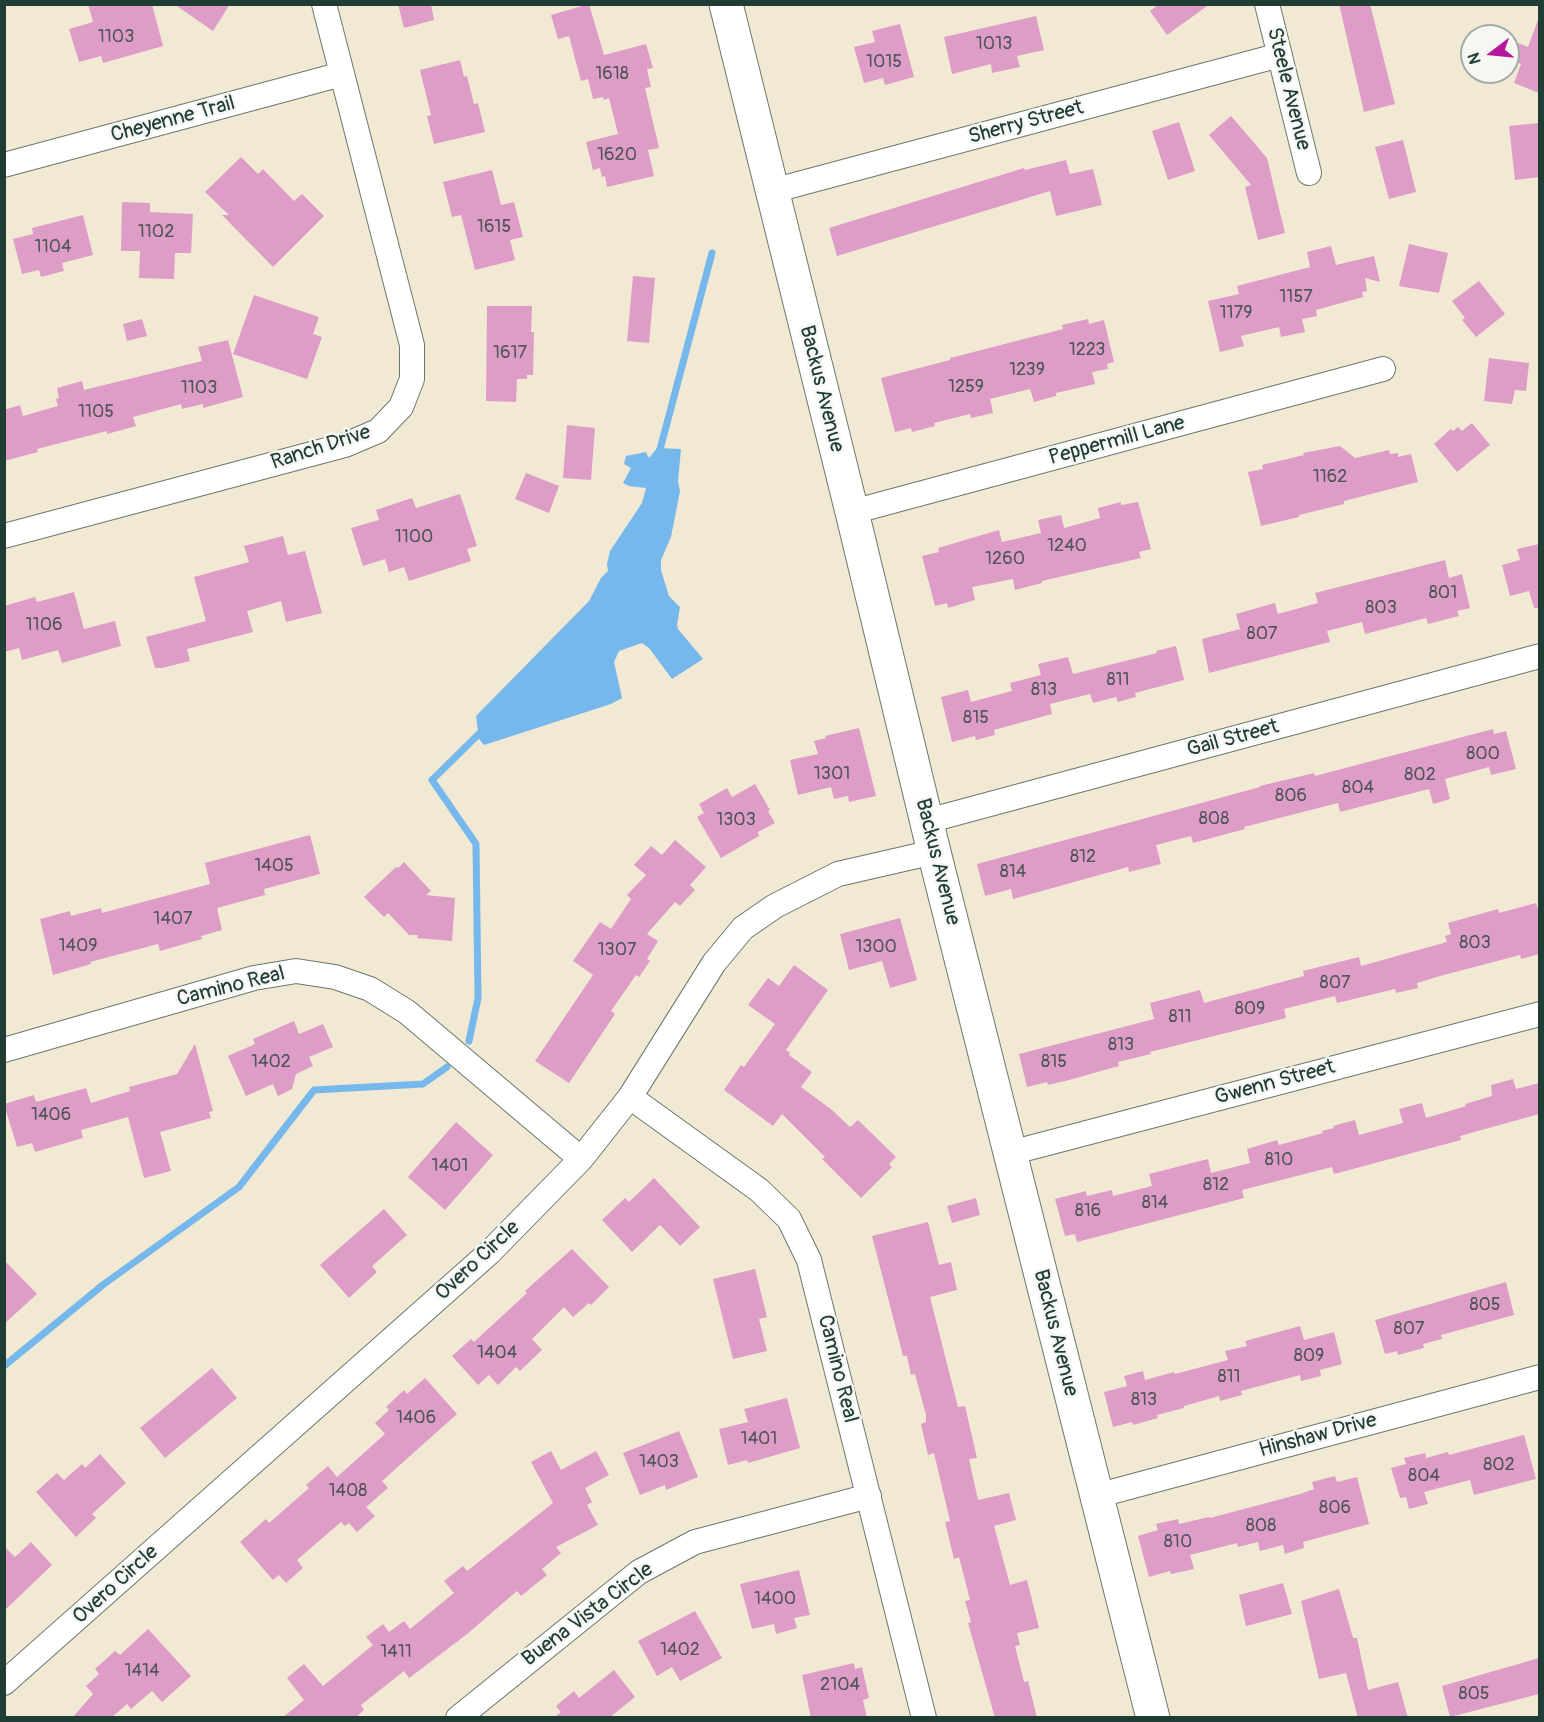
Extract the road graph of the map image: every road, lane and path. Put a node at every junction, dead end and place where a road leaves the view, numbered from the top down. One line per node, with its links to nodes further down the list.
1 (324, 4): 5 (street, Ranch Drive)
2 (726, 4): 8 (street, Backus Avenue)
3 (1268, 4): 4 (street, Steele Avenue)
4 (1280, 55): 7 (street, Steele Avenue); 8 (street, Sherry Street)
5 (342, 74): 6 (street, Cheyenne Trail); 11 (street, Ranch Drive)
6 (4, 165)
7 (1309, 173)
8 (772, 191): 10 (street, Backus Avenue)
9 (1383, 369): 10 (street, Peppermill Lane)
10 (852, 512): 13 (street, Backus Avenue)
11 (4, 536)
12 (1539, 656): 13 (street, Gail Street)
13 (930, 837): 16 (street, Overo Circle); 17 (street, Backus Avenue)
14 (1539, 1014): 17 (street, Gwenn Street)
15 (4, 1050): 18 (street, Camino Real)
16 (630, 1097): 18 (street, Overo Circle); 20 (street, Camino Real)
17 (1010, 1153): 21 (street, Backus Avenue)
18 (581, 1159): 22 (street, Overo Circle)
19 (1539, 1377): 21 (street, Hinshaw Drive)
20 (869, 1496): 23 (street, Buena Vista Circle); 24 (street, Camino Real)
21 (1096, 1496): 25 (street, Backus Avenue)
22 (4, 1683)
23 (458, 1718)
24 (924, 1718)
25 (1153, 1718)

